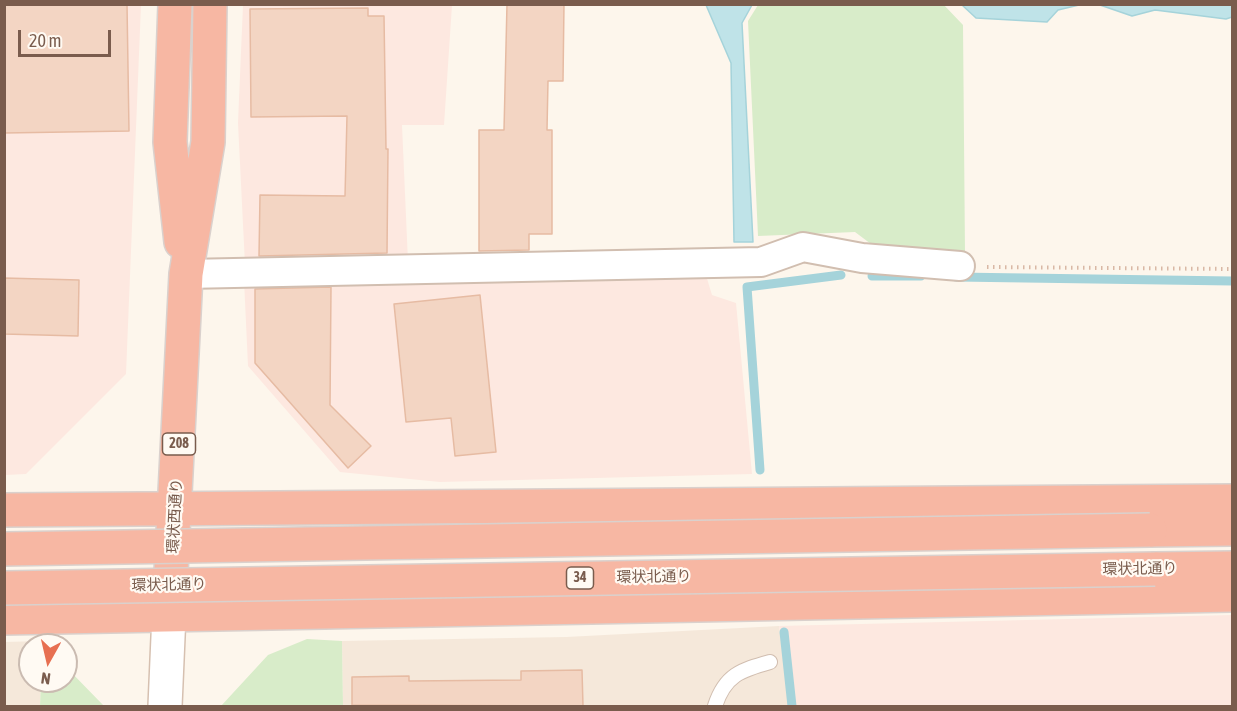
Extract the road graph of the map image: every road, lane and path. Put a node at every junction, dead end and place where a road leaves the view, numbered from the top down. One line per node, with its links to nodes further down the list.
1 (175, 4): 5 (highway, 環状西通り / 208)
2 (210, 4): 5 (highway, 環状西通り / 208)
3 (960, 266): 4 (path); 5 (street)
4 (1233, 269)
5 (186, 274): 7 (highway, 環状西通り / 208)
6 (1233, 501): 7 (highway)
7 (176, 507): 8 (highway); 14 (highway, 環状西通り / 208)
8 (4, 510)
9 (1233, 529): 10 (highway, bridge)
10 (4, 549)
11 (1233, 568): 12 (highway, 環状北通り / 34, bridge)
12 (4, 588)
13 (1233, 595): 14 (highway)
14 (169, 614): 15 (highway); 17 (street)
15 (4, 618)
16 (770, 662): 18 (lane)
17 (165, 706)
18 (716, 706)

